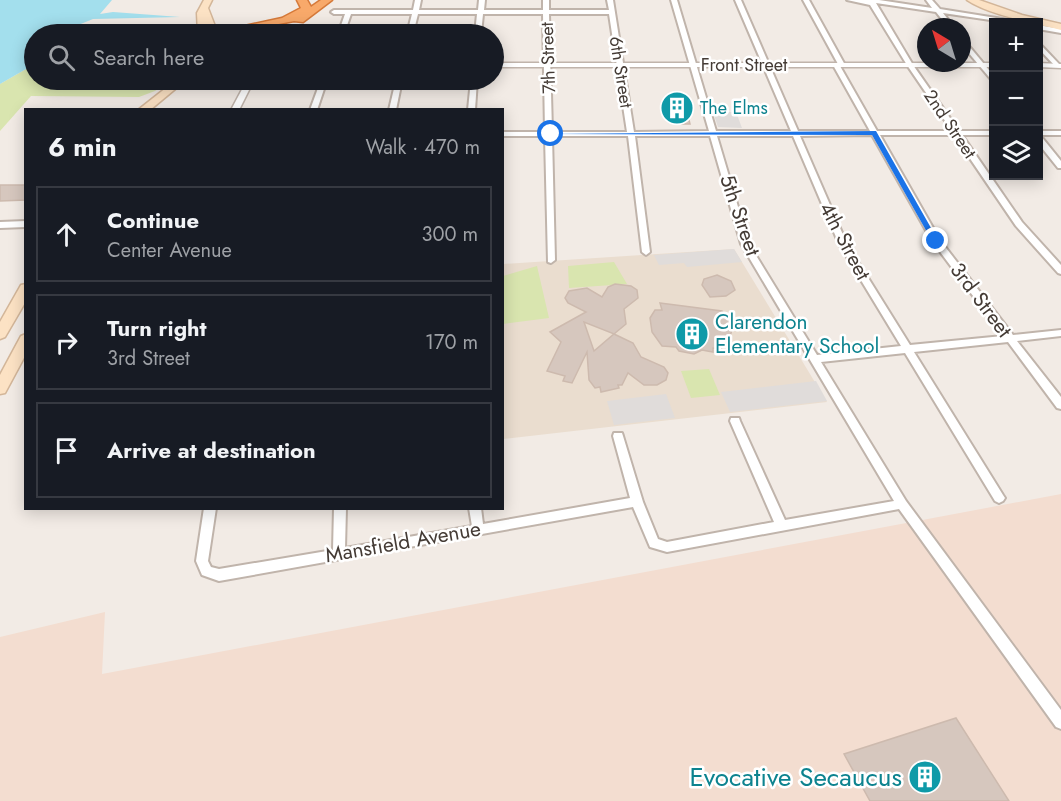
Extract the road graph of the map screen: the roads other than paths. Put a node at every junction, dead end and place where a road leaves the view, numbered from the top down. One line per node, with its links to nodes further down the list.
1 (302, 0): 24 (highway)
2 (327, 0): 25 (highway)
3 (418, 0): 16 (street)
4 (482, 0): 17 (street)
5 (546, 0): 18 (street, 7th Street)
6 (610, 0): 19 (street, 6th Street)
7 (674, 0): 37 (street, 5th Street)
8 (738, 0): 38 (street, 4th Street)
9 (806, 0): 39 (street, 3rd Street)
10 (850, 0): 13 (street)
11 (929, 0): 20 (street)
12 (971, 0): 22 (main road)
13 (869, 1): 20 (street); 40 (street, 2nd Street)
14 (334, 12): 15 (street)
15 (349, 12): 16 (street); 26 (street)
16 (416, 12): 17 (street); 27 (street)
17 (480, 12): 18 (street); 28 (street)
18 (546, 12): 19 (street); 35 (street, 7th Street)
19 (612, 12): 36 (street, 6th Street)
20 (940, 13): 21 (street); 22 (street); 23 (street)
21 (944, 18)
22 (1011, 18)
23 (989, 21)
24 (269, 24)
25 (276, 24)
26 (344, 24)
27 (413, 24)
28 (479, 24)
29 (1043, 26): 31 (main road)
30 (1043, 28): 31 (main road)
31 (1061, 31)
32 (1043, 49): 44 (street)
33 (971, 52): 41 (street)
34 (504, 65): 35 (street, Front Street)
35 (548, 65): 36 (street, Front Street); 64 (street, 7th Street)
36 (621, 65): 37 (street, Front Street); 65 (street, 6th Street)
37 (694, 65): 38 (street, Front Street); 66 (street, 5th Street)
38 (765, 65): 39 (street, Front Street); 58 (street, 4th Street)
39 (839, 65): 40 (street, Front Street); 59 (street, 3rd Street)
40 (910, 65): 41 (street, Front Street); 60 (street, 2nd Street)
41 (981, 65): 42 (street, Front Street); 45 (street)
42 (989, 65)
43 (1043, 65): 44 (street)
44 (1059, 67)
45 (989, 76)
46 (175, 90): 52 (main road)
47 (180, 90): 53 (main road)
48 (245, 90): 54 (street)
49 (320, 90): 55 (street)
50 (397, 90): 56 (street)
51 (473, 90): 57 (street)
52 (146, 108)
53 (162, 108)
54 (236, 108)
55 (314, 108)
56 (392, 108)
57 (471, 108)
58 (793, 133): 59 (street); 66 (street); 80 (street, 4th Street)
59 (874, 133): 60 (street); 78 (street, 3rd Street)
60 (956, 133): 61 (street); 74 (street, 2nd Street)
61 (989, 133)
62 (1061, 133): 67 (street)
63 (504, 134): 64 (street)
64 (551, 134): 65 (street); 73 (street, 7th Street)
65 (632, 134): 66 (street); 72 (street, 6th Street)
66 (714, 134): 81 (street, 5th Street)
67 (1043, 135)
68 (1043, 142): 69 (street)
69 (1061, 166)
70 (24, 224): 71 (street)
71 (0, 225)
72 (646, 252)
73 (551, 260)
74 (1061, 271)
75 (24, 292): 77 (main road)
76 (1061, 333): 78 (street)
77 (0, 334)
78 (1010, 338): 80 (street); 83 (street, 3rd Street)
79 (24, 343): 82 (main road)
80 (907, 348): 81 (street); 86 (street, 4th Street)
81 (813, 359): 88 (street, 5th Street)
82 (0, 389)
83 (1061, 405)
84 (735, 421): 92 (street)
85 (618, 436): 87 (street)
86 (999, 498)
87 (637, 502): 92 (street); 93 (street, Mansfield Avenue)
88 (902, 504): 92 (street); 95 (street, 5th Street)
89 (210, 510): 94 (street, Mansfield Avenue)
90 (340, 510): 94 (street)
91 (476, 510): 93 (street)
92 (782, 526)
93 (478, 529): 94 (street, Mansfield Avenue)
94 (339, 554)
95 (1061, 722)

